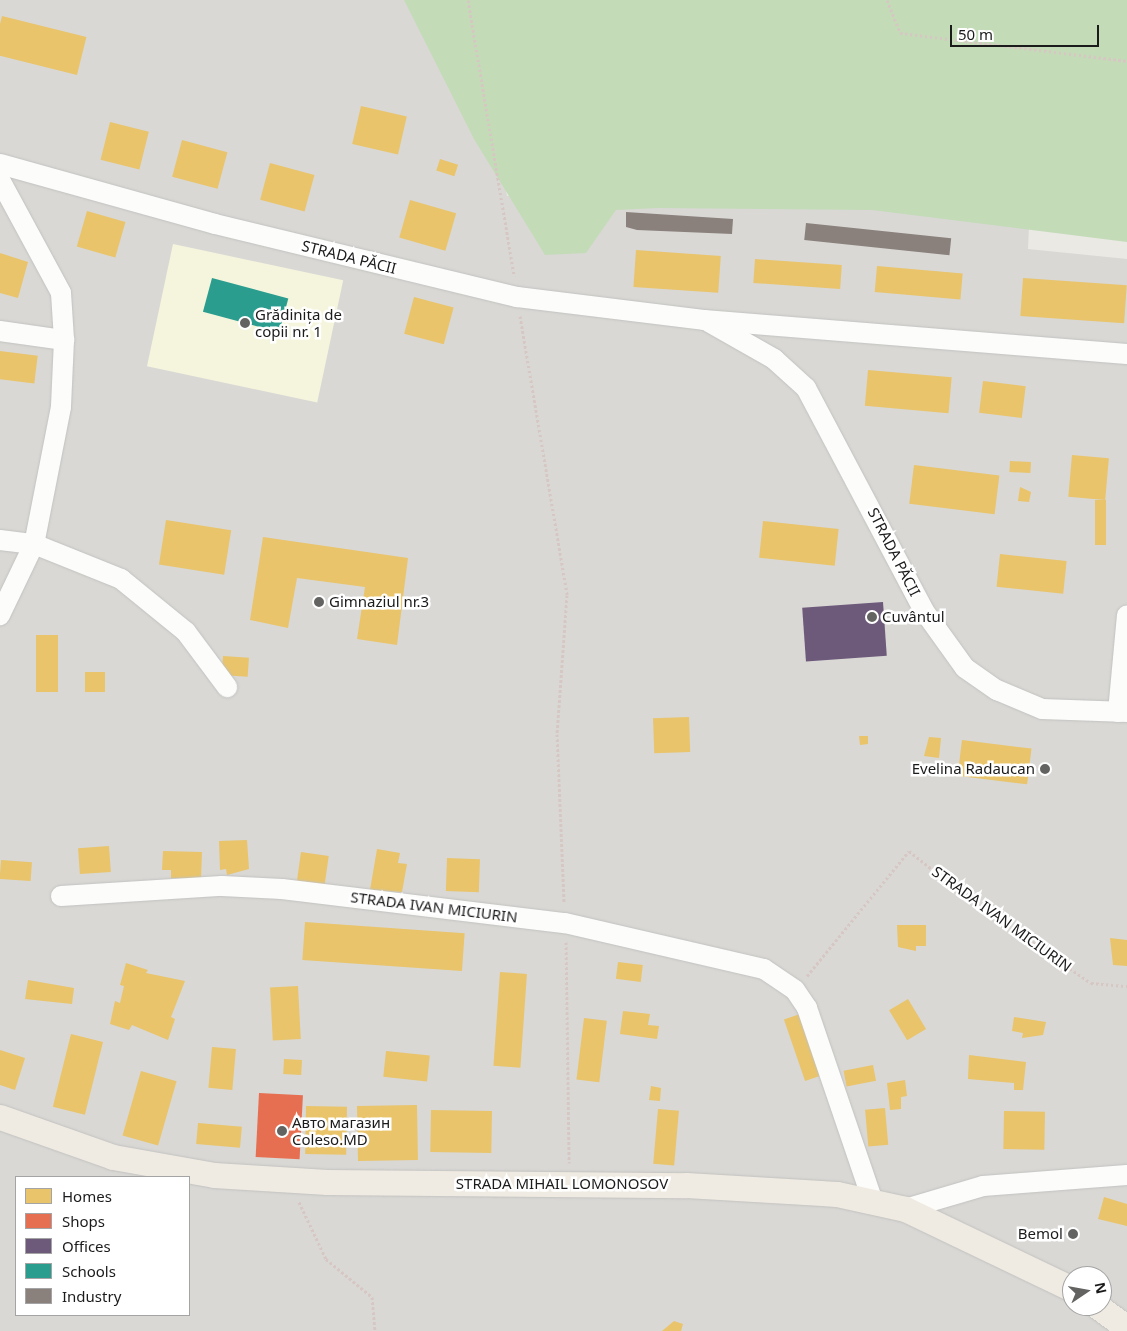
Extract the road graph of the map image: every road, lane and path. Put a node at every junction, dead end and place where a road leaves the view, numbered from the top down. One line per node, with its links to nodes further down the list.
1 (468, 0): 6 (path)
2 (887, 0): 3 (path)
3 (1127, 61)
4 (0, 164): 6 (street, STRADA PĂCII)
5 (0, 180): 9 (street)
6 (517, 297): 7 (street, STRADA PĂCII); 18 (path)
7 (704, 320): 10 (street, STRADA PĂCII); 16 (street, STRADA PĂCII)
8 (0, 331): 9 (street)
9 (64, 340): 12 (street)
10 (1127, 354)
11 (0, 540): 12 (street)
12 (34, 544): 13 (street); 15 (street)
13 (0, 615)
14 (1127, 615): 16 (street)
15 (227, 687)
16 (1122, 712)
17 (61, 896): 18 (street, STRADA IVAN MICIURIN)
18 (565, 923): 20 (street, STRADA IVAN MICIURIN); 24 (path)
19 (1127, 986): 20 (path, STRADA IVAN MICIURIN)
20 (796, 990): 25 (street, STRADA IVAN MICIURIN)
21 (0, 1117): 23 (main road, STRADA MIHAIL LOMONOSOV)
22 (1127, 1175): 26 (street, STRADA MIHAIL LOMONOSOV)
23 (289, 1181): 24 (main road, STRADA MIHAIL LOMONOSOV); 30 (path)
24 (570, 1184): 25 (main road, STRADA MIHAIL LOMONOSOV)
25 (873, 1202): 26 (main road, STRADA MIHAIL LOMONOSOV)
26 (905, 1209): 27 (main road)
27 (1062, 1284)
28 (1111, 1316): 29 (main road)
29 (1127, 1328)
30 (375, 1331)

